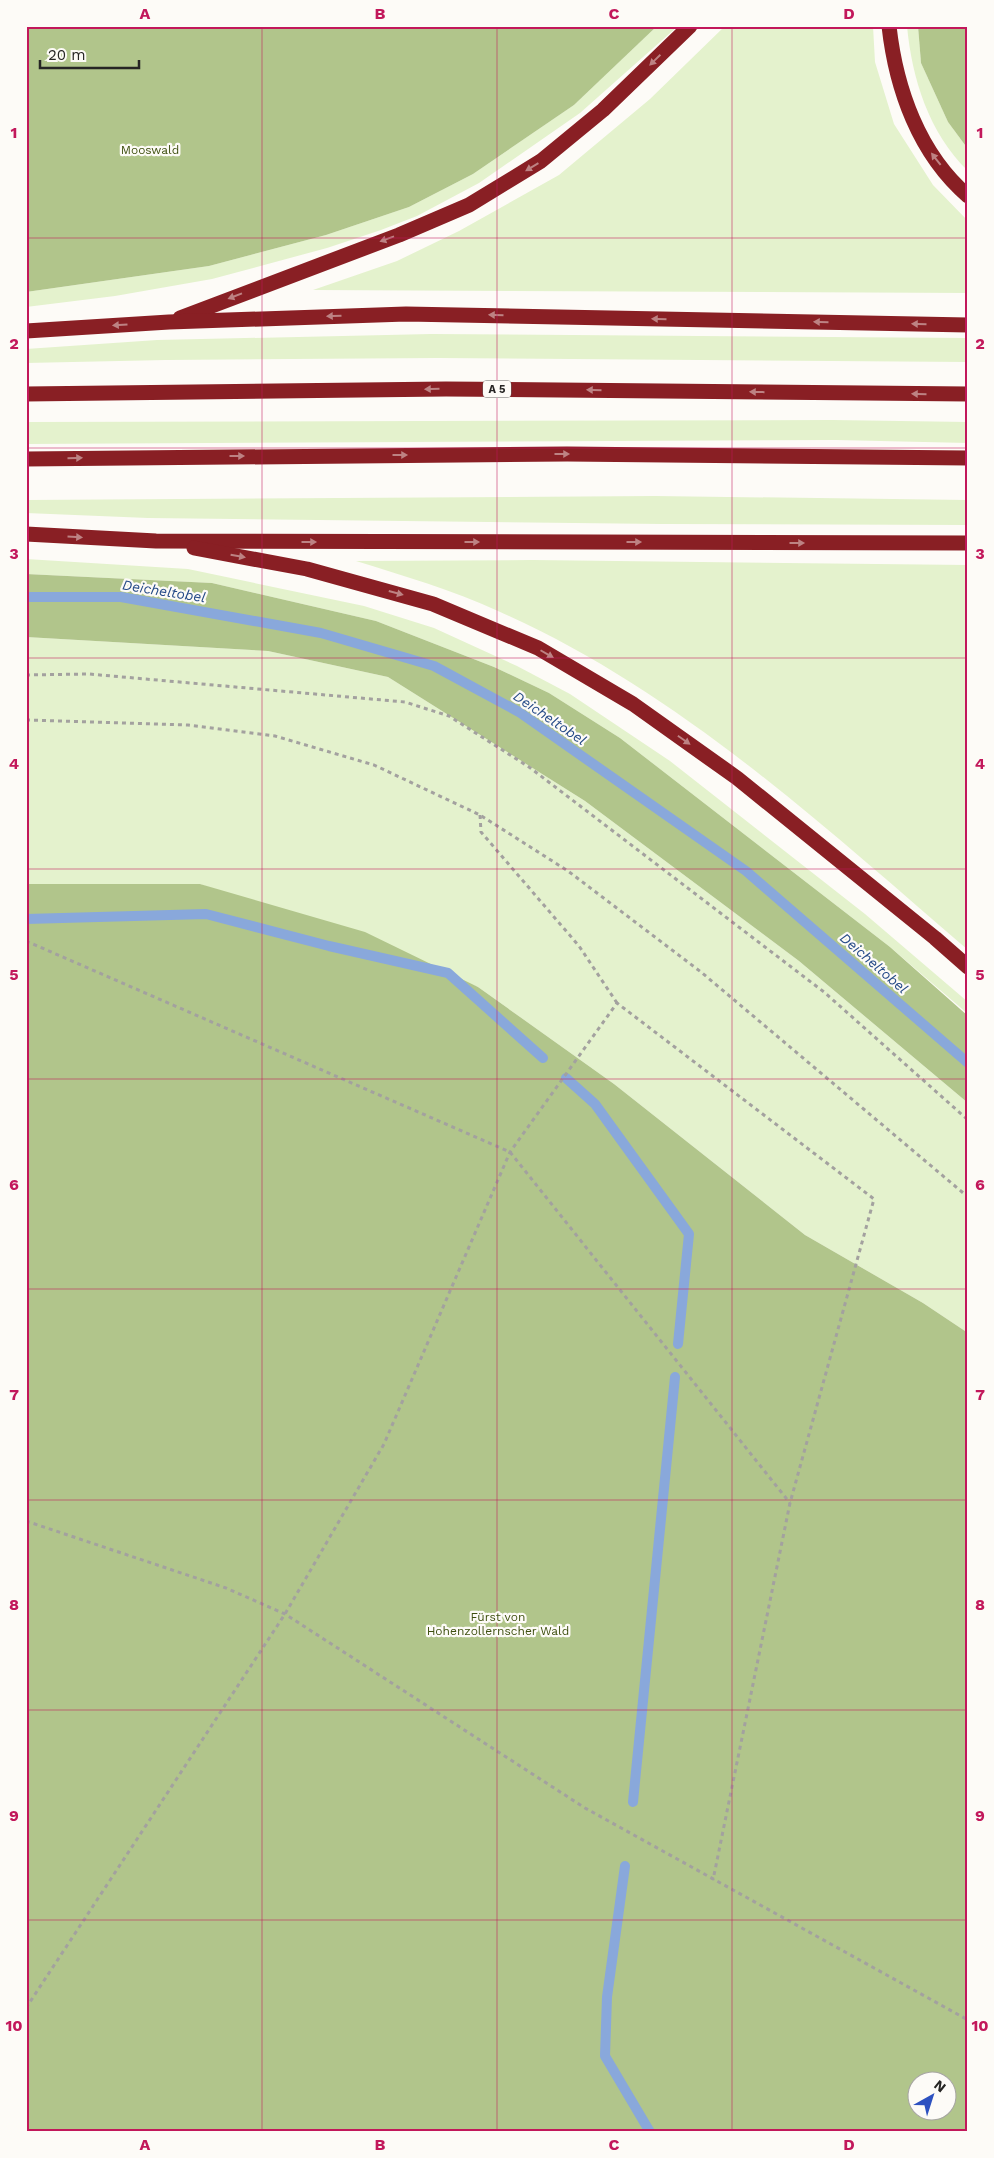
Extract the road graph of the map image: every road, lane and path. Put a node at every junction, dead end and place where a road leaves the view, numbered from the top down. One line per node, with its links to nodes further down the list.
1 (690, 26): 4 (highway, one-way to 4)
2 (888, 26): 3 (highway, one-way to 2)
3 (968, 196)
4 (169, 322): 5 (highway, one-way to 4); 6 (highway, one-way to 6)
5 (968, 325)
6 (26, 331)
7 (26, 394): 8 (highway, A 5, one-way to 7)
8 (968, 394)
9 (968, 458): 10 (highway, one-way to 9)
10 (26, 459)
11 (26, 534): 12 (highway, one-way to 12)
12 (156, 541): 13 (highway, one-way to 13); 18 (highway, one-way to 18)
13 (968, 543)
14 (26, 675): 20 (path)
15 (26, 720): 16 (path)
16 (480, 815): 19 (path); 22 (path)
17 (26, 941): 21 (path)
18 (968, 966)
19 (617, 1003): 21 (path); 23 (path)
20 (968, 1120)
21 (510, 1152): 23 (path); 25 (path)
22 (968, 1197)
23 (790, 1503): 26 (path)
24 (26, 1521): 25 (path)
25 (285, 1614): 26 (path); 27 (path)
26 (713, 1880): 28 (path)
27 (26, 2008)
28 (968, 2020)

